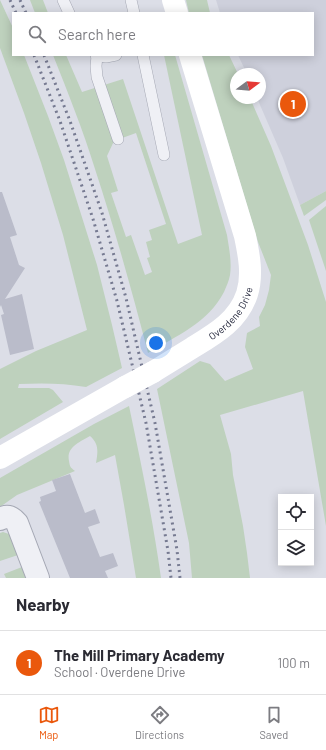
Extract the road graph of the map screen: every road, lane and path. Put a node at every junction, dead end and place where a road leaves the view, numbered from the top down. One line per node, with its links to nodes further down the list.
1 (63, 0): 4 (lane)
2 (131, 0): 5 (lane)
3 (173, 0): 6 (street)
4 (69, 12)
5 (134, 12)
6 (177, 12)
7 (97, 56): 10 (lane)
8 (144, 56): 11 (lane)
9 (190, 56): 12 (street, Overdene Drive, bridge)
10 (118, 139)
11 (164, 155)
12 (0, 458)
13 (0, 519): 14 (street)
14 (38, 578)

